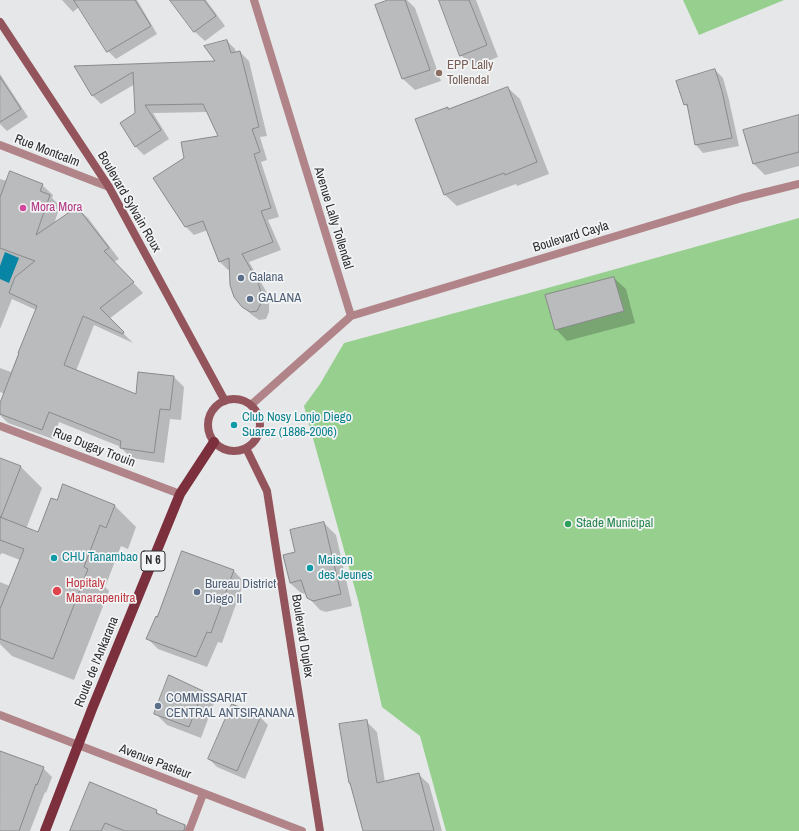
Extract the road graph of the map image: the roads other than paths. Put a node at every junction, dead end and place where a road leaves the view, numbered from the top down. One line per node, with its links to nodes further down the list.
1 (254, 0): 6 (street, Avenue Lally Tollendal)
2 (0, 22): 5 (main road, Boulevard Sylvain Roux)
3 (0, 145): 5 (street, Rue Montcalm)
4 (799, 184): 6 (street, Boulevard Cayla)
5 (109, 187): 7 (main road, Boulevard Sylvain Roux)
6 (351, 316): 8 (street)
7 (224, 401): 8 (main road); 10 (main road)
8 (251, 405): 11 (main road)
9 (0, 426): 12 (street, Rue Dugay Trouin)
10 (214, 442): 11 (main road); 12 (main road, Route de l'Ankarana / N 6)
11 (246, 448): 19 (main road, Boulevard Duplex)
12 (180, 494): 14 (main road, Route de l'Ankarana / N 6)
13 (0, 715): 14 (street, Avenue Pasteur)
14 (77, 746): 15 (street, Avenue Pasteur); 16 (main road, Route de l'Ankarana / N 6)
15 (203, 794): 17 (street); 18 (street, Avenue Pasteur)
16 (45, 831)
17 (189, 831)
18 (302, 831)
19 (320, 831)

